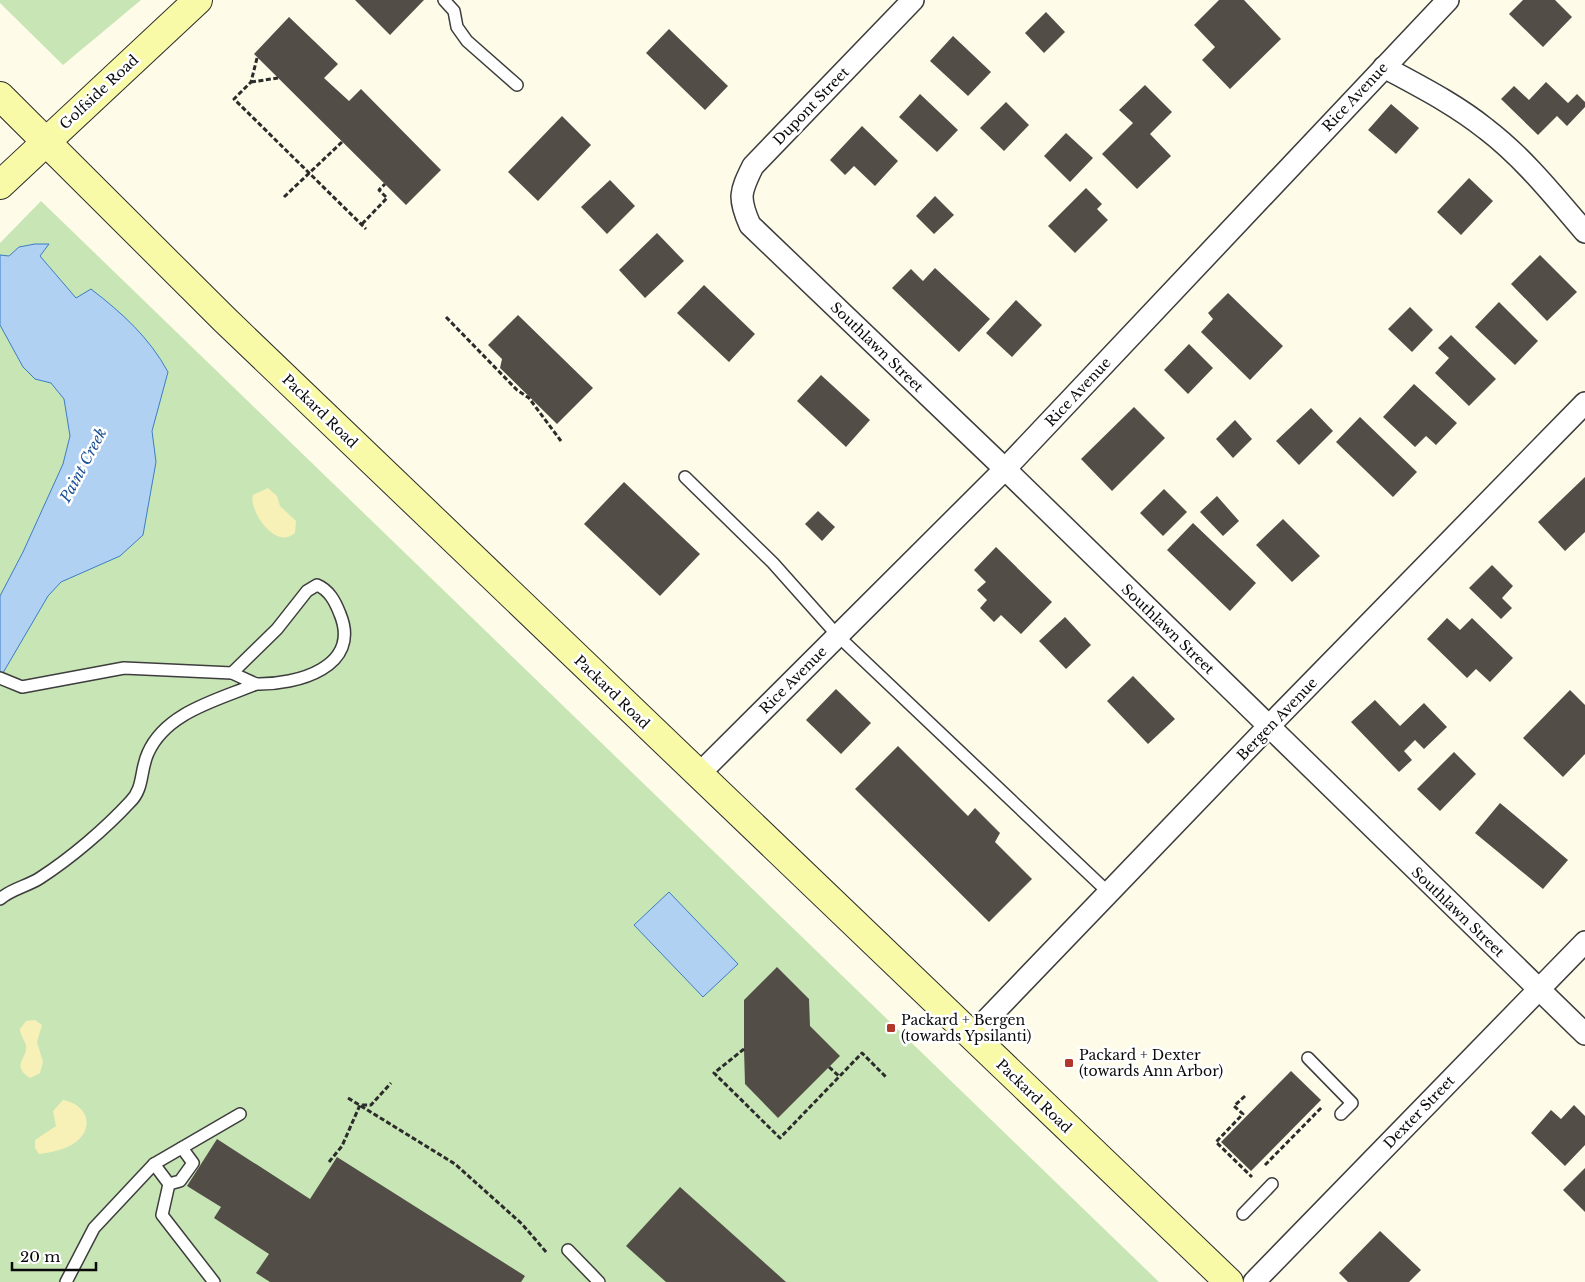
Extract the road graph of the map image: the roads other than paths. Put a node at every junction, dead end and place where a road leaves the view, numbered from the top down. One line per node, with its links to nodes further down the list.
1 (198, 0): 8 (main road, Golfside Road)
2 (444, 0): 6 (lane)
3 (913, 0): 10 (street, Dupont Street)
4 (1448, 0): 5 (street, Rice Avenue)
5 (1384, 67): 11 (street); 13 (street, Rice Avenue)
6 (517, 86)
7 (0, 96): 8 (main road, Packard Road)
8 (45, 142): 9 (main road, Golfside Road); 20 (main road, Packard Road)
9 (0, 186)
10 (750, 225): 13 (street, Southlawn Street)
11 (1585, 232)
12 (1585, 404): 19 (street, Bergen Avenue)
13 (1005, 469): 15 (street, Rice Avenue); 19 (street, Southlawn Street)
14 (685, 477): 15 (lane)
15 (838, 636): 20 (street, Rice Avenue); 21 (lane)
16 (232, 673): 17 (lane); 18 (lane); 18 (lane)
17 (4, 680)
18 (256, 684): 22 (lane)
19 (1268, 727): 21 (street, Bergen Avenue); 24 (street, Southlawn Street)
20 (698, 775): 26 (main road, Packard Road)
21 (1109, 893): 26 (street, Bergen Avenue)
22 (0, 898)
23 (1585, 942): 24 (street, Dexter Street)
24 (1538, 989): 25 (street, Southlawn Street); 40 (street, Dexter Street)
25 (1585, 1034)
26 (971, 1036): 39 (main road, Packard Road)
27 (1308, 1058): 29 (lane)
28 (240, 1114): 30 (lane)
29 (1341, 1114)
30 (182, 1148): 31 (lane); 32 (lane)
31 (154, 1164): 32 (lane); 36 (lane)
32 (169, 1184): 37 (lane)
33 (1272, 1184): 34 (lane)
34 (1243, 1214)
35 (568, 1250): 38 (lane)
36 (66, 1282)
37 (214, 1282)
38 (599, 1282)
39 (1229, 1282)
40 (1254, 1282)

